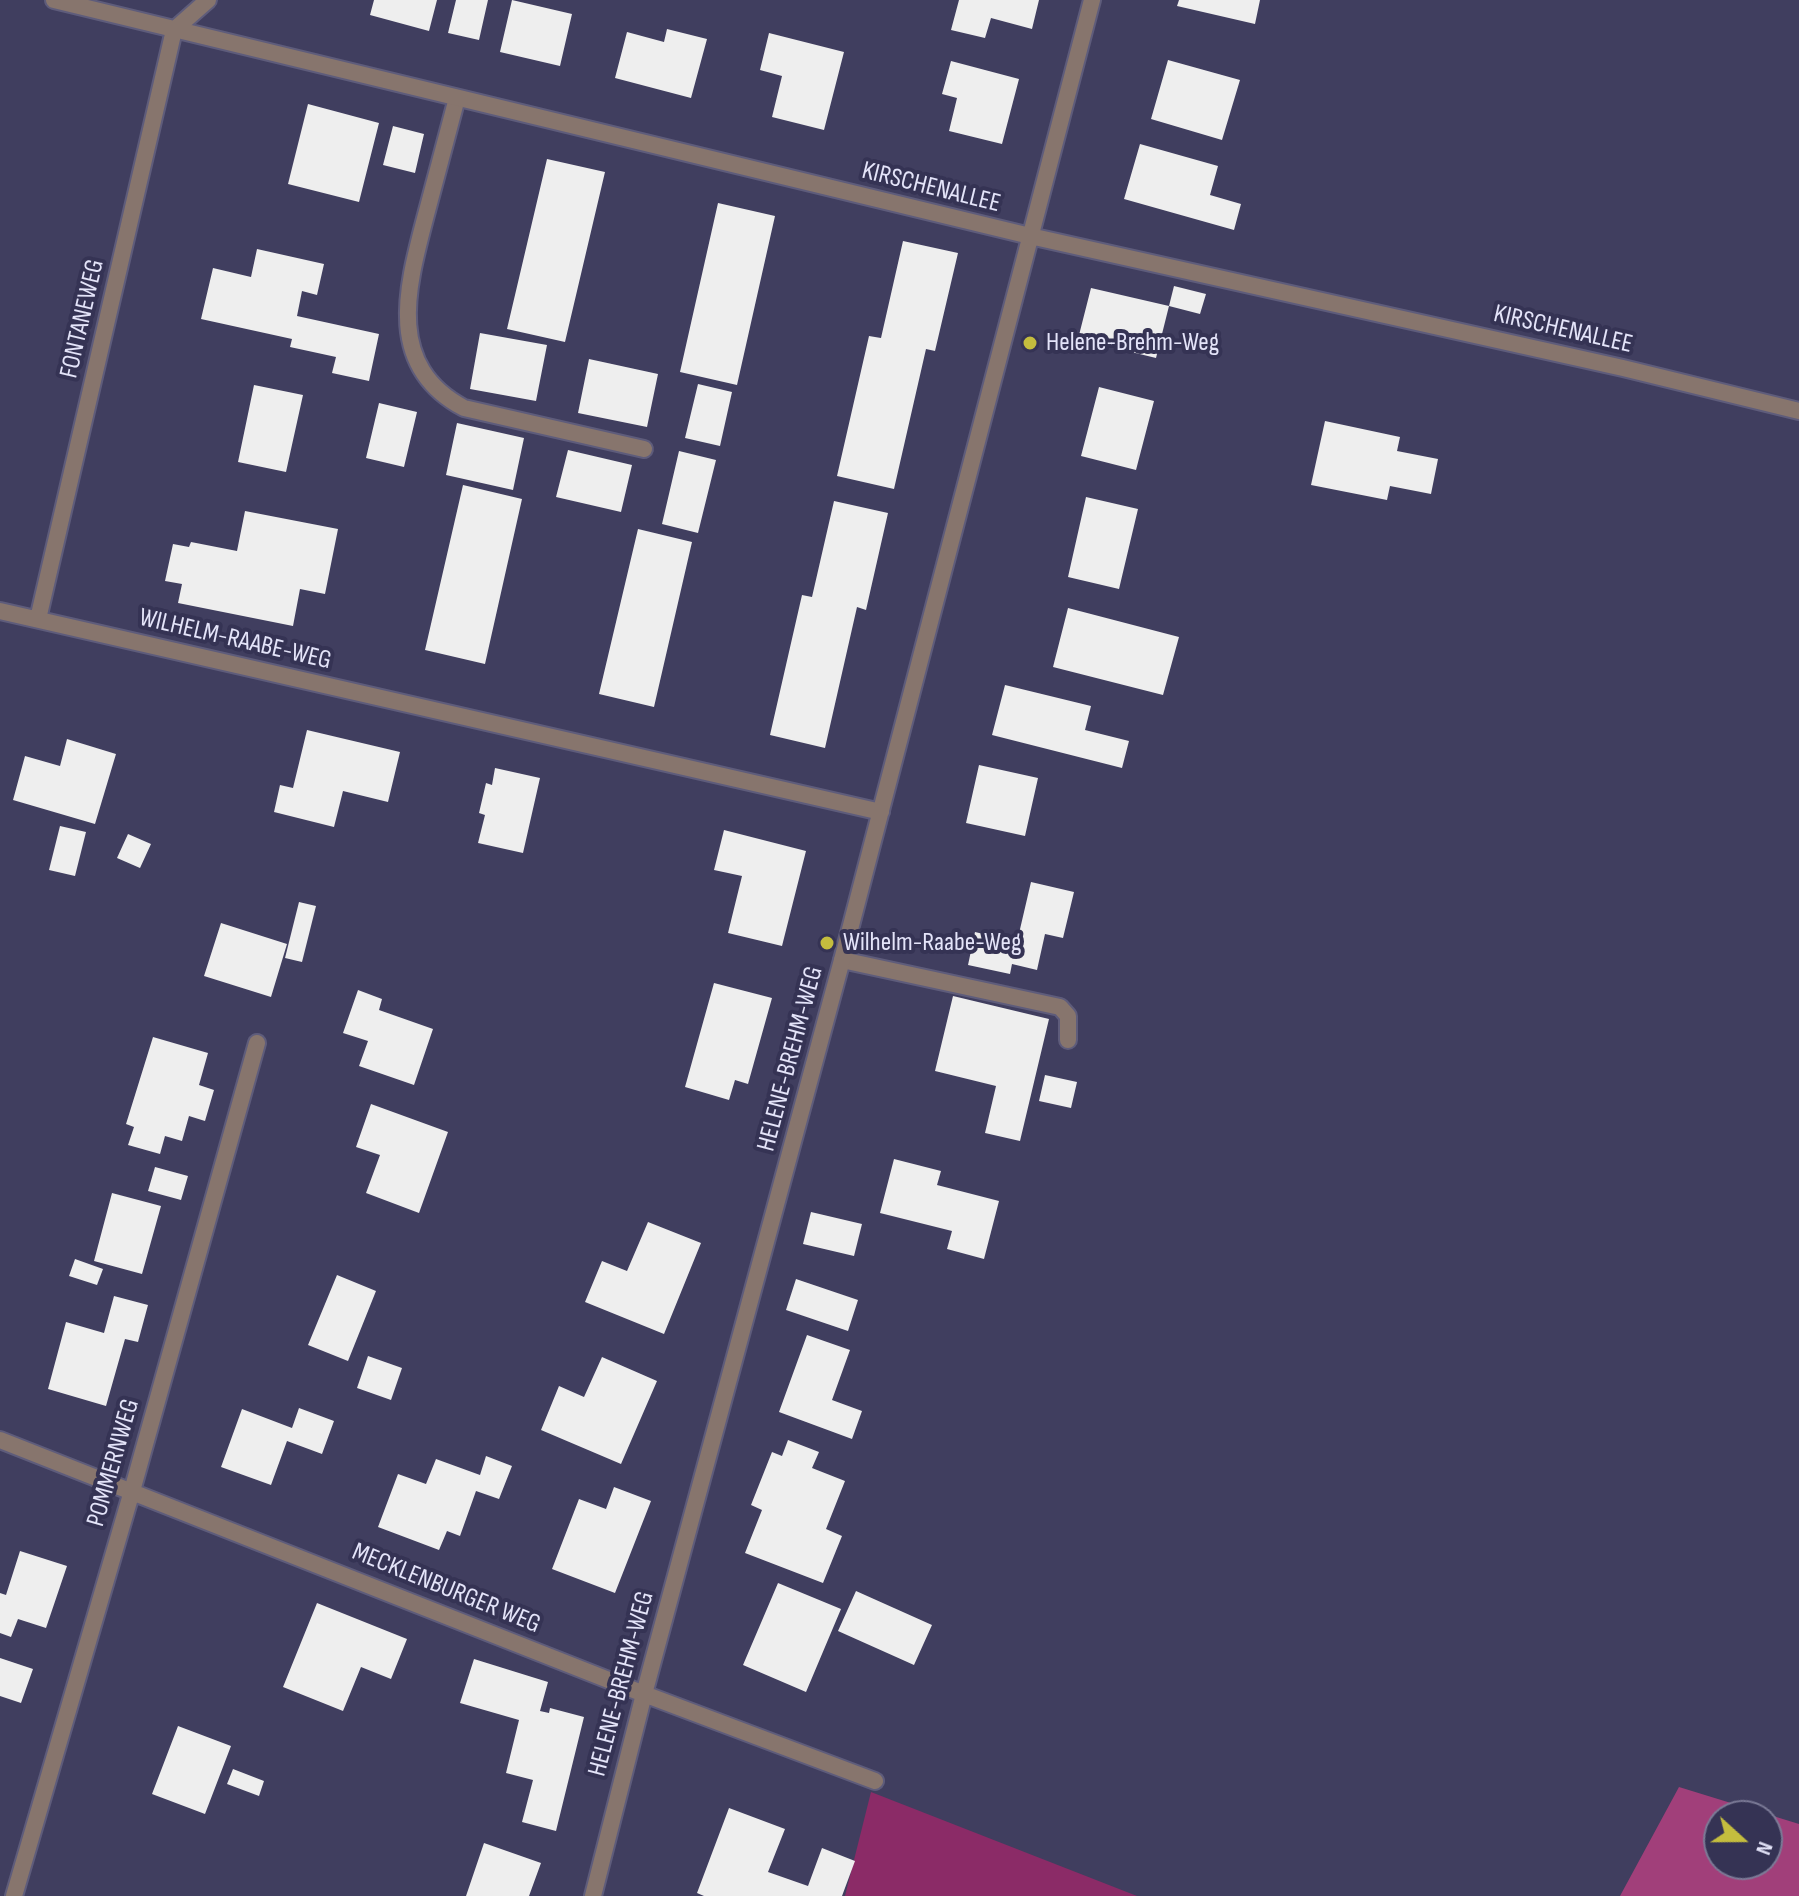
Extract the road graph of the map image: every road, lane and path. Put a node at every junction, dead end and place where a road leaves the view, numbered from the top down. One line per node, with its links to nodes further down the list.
1 (54, 0): 4 (street, KIRSCHENALLEE)
2 (208, 0): 4 (street)
3 (1092, 0): 6 (street, HELENE-BREHM-WEG)
4 (174, 30): 5 (street, KIRSCHENALLEE); 10 (street, FONTANEWEG)
5 (457, 98): 6 (street, KIRSCHENALLEE); 8 (street)
6 (1030, 236): 7 (street, KIRSCHENALLEE); 11 (street, HELENE-BREHM-WEG)
7 (1799, 411)
8 (644, 449)
9 (0, 611): 10 (street, WILHELM-RAABE-WEG)
10 (38, 619): 11 (street, WILHELM-RAABE-WEG)
11 (881, 812): 12 (street, HELENE-BREHM-WEG)
12 (842, 960): 13 (street); 17 (street, HELENE-BREHM-WEG)
13 (1068, 1040)
14 (257, 1043): 16 (street, POMMERNWEG)
15 (0, 1440): 16 (street, MECKLENBURGER WEG)
16 (132, 1491): 17 (street, MECKLENBURGER WEG); 19 (street, POMMERNWEG)
17 (644, 1694): 18 (street, MECKLENBURGER WEG); 20 (street, HELENE-BREHM-WEG)
18 (875, 1781)
19 (14, 1896)
20 (593, 1896)

